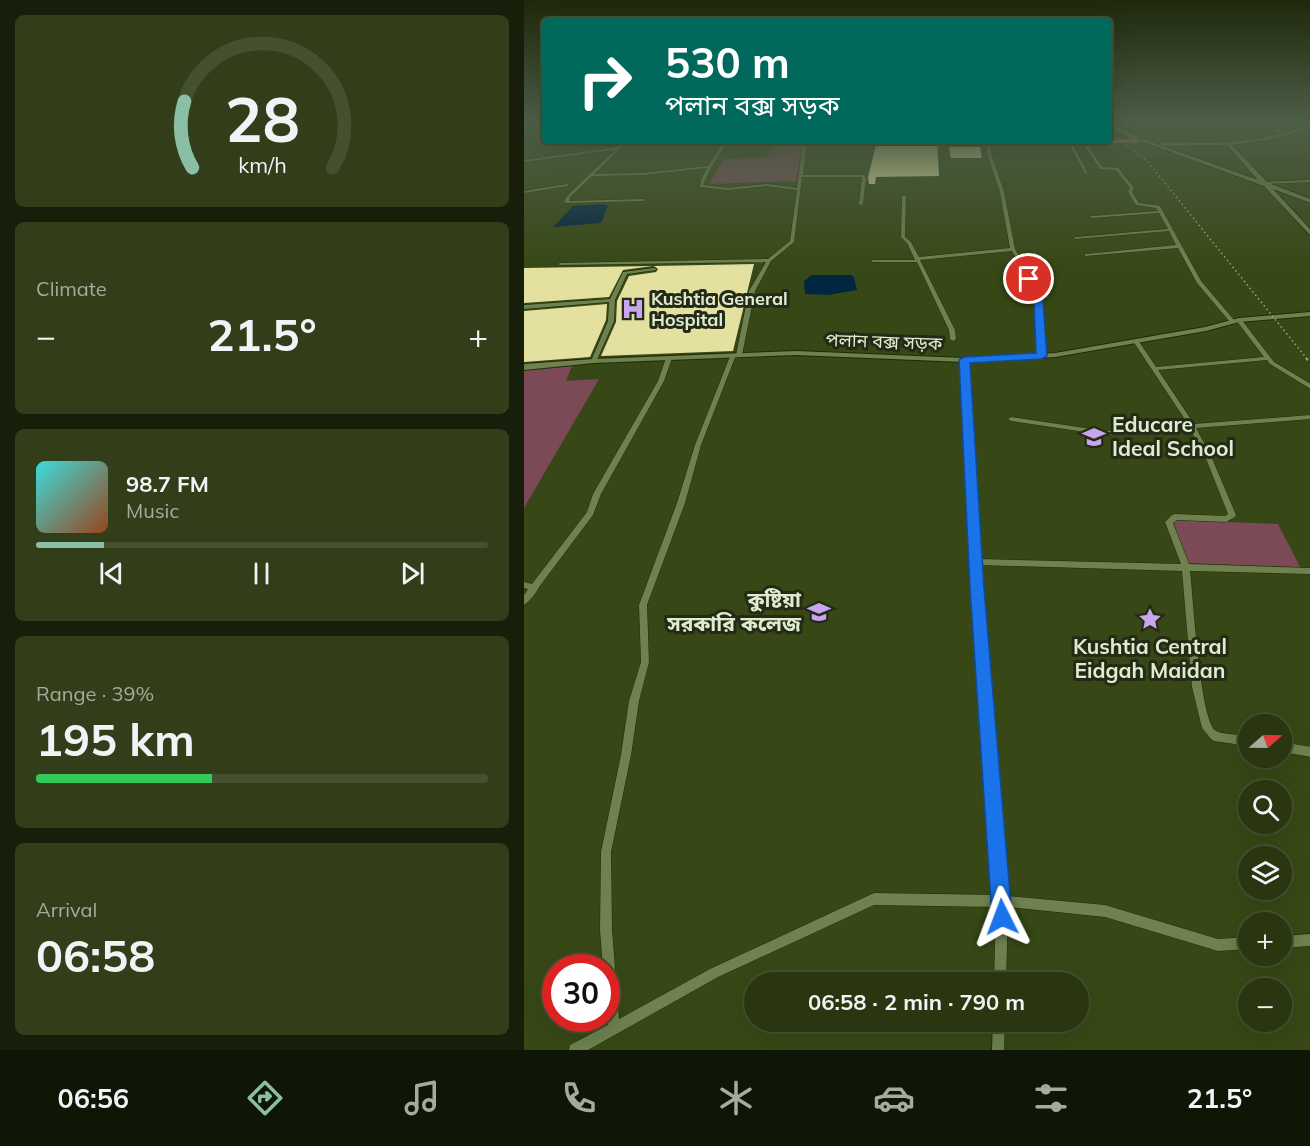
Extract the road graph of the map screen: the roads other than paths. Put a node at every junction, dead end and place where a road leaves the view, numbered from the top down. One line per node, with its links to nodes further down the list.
1 (595, 171): 9 (street)
2 (671, 171): 9 (street)
3 (707, 171): 14 (street)
4 (801, 171): 10 (street)
5 (995, 171): 26 (street)
6 (1119, 171): 20 (street)
7 (1229, 171): 12 (main road)
8 (1252, 171): 12 (main road)
9 (591, 175): 17 (street)
10 (800, 176): 14 (street); 19 (street)
11 (1310, 181): 12 (street)
12 (1263, 183): 18 (main road); 23 (main road)
13 (567, 185): 15 (street)
14 (799, 189): 28 (street)
15 (524, 192)
16 (904, 196): 29 (street)
17 (643, 200)
18 (1310, 201)
19 (861, 204)
20 (1160, 212): 21 (street); 22 (street)
21 (1093, 217)
22 (1170, 230): 24 (street); 25 (street)
23 (1310, 234)
24 (1077, 238)
25 (1180, 246): 27 (street); 36 (street)
26 (1013, 249): 29 (street); 40 (street)
27 (1087, 255)
28 (769, 260): 31 (street); 39 (street)
29 (918, 260): 30 (street); 37 (street)
30 (873, 261)
31 (560, 264)
32 (654, 270): 33 (street)
33 (612, 300): 34 (street); 44 (street)
34 (524, 307)
35 (1310, 314): 36 (main road, পলান বক্স সড়ক)
36 (1235, 321): 38 (main road, পলান বক্স সড়ক); 42 (street)
37 (953, 339)
38 (1136, 341): 40 (main road, পলান বক্স সড়ক); 46 (street)
39 (736, 355): 41 (main road, পলান বক্স সড়ক); 43 (main road, পলান বক্স সড়ক); 64 (street)
40 (1041, 356): 43 (main road, পলান বক্স সড়ক)
41 (669, 358): 44 (main road, পলান বক্স সড়ক); 55 (street)
42 (1268, 358): 46 (street); 47 (street)
43 (964, 360): 51 (street)
44 (594, 361): 45 (main road, পলান বক্স সড়ক)
45 (524, 367)
46 (1155, 369): 50 (street)
47 (1310, 387)
48 (1310, 417): 50 (street)
49 (1011, 419): 50 (street)
50 (1192, 426): 52 (street)
51 (976, 562): 52 (street); 60 (street)
52 (1186, 567): 53 (street); 57 (street)
53 (1310, 571)
54 (524, 585): 55 (street)
55 (534, 588): 56 (street)
56 (524, 601)
57 (1238, 740)
58 (1292, 749): 59 (street)
59 (1310, 752)
60 (1002, 901): 63 (street); 65 (street); 66 (street)
61 (1310, 940): 62 (street)
62 (1292, 941)
63 (1238, 944)
64 (608, 954)
65 (1000, 972)
66 (620, 1025)
67 (607, 1032): 69 (street)
68 (999, 1032): 70 (street)
69 (575, 1050)
70 (998, 1050)

